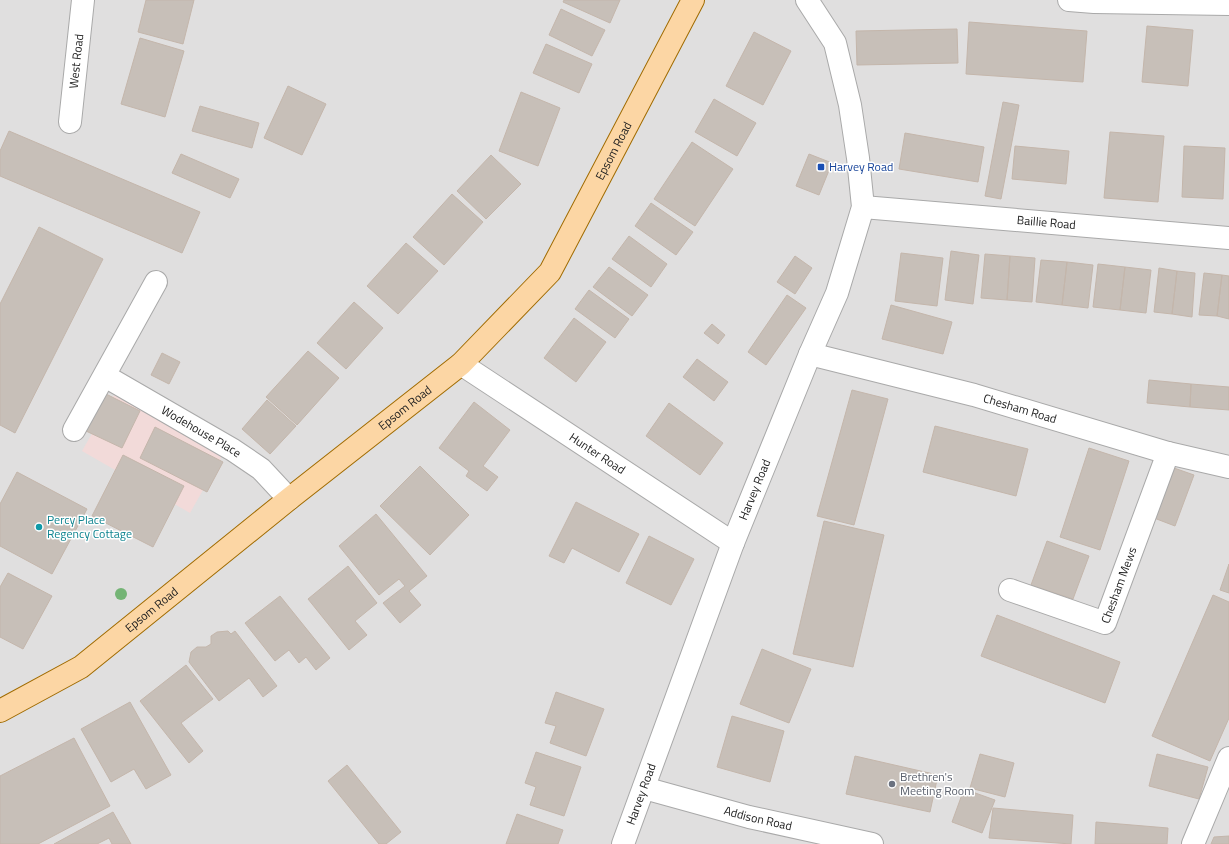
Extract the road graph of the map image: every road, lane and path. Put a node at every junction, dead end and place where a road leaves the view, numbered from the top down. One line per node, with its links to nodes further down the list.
1 (83, 0): 6 (street, West Road)
2 (693, 0): 11 (main road, Epsom Road)
3 (810, 0): 7 (street, Harvey Road)
4 (1069, 0): 5 (street)
5 (1229, 4)
6 (70, 122)
7 (863, 207): 8 (street, Baillie Road); 10 (street, Harvey Road)
8 (1229, 238)
9 (156, 282): 12 (street)
10 (810, 354): 14 (street, Chesham Road); 17 (street, Harvey Road)
11 (462, 364): 16 (main road, Epsom Road); 17 (street, Hunter Road)
12 (105, 376): 13 (street); 16 (street, Wodehouse Place)
13 (74, 430)
14 (1168, 453): 15 (street, Chesham Road); 18 (street, Chesham Mews)
15 (1229, 467)
16 (289, 499): 19 (main road, Epsom Road)
17 (733, 543): 21 (street, Harvey Road)
18 (1010, 590)
19 (0, 711)
20 (1229, 758): 24 (street)
21 (644, 788): 22 (street, Harvey Road); 23 (street, Addison Road)
22 (623, 844)
23 (872, 844)
24 (1193, 844)

